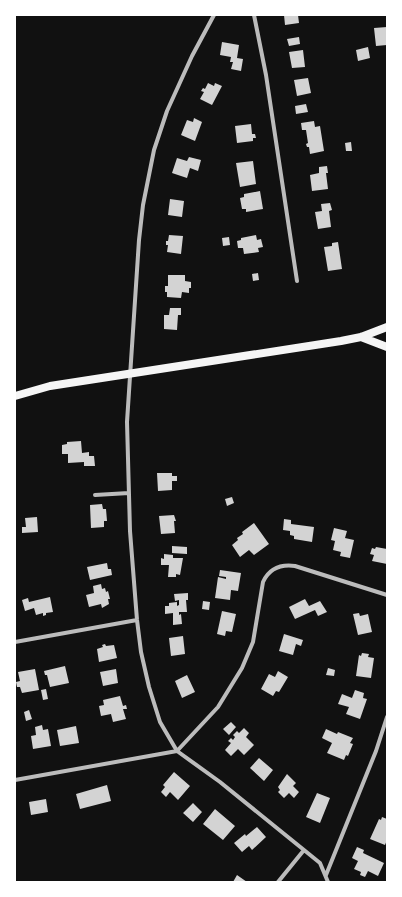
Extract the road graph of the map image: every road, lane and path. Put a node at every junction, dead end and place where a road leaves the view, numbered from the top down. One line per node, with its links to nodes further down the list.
1 (214, 15): 7 (street)
2 (254, 15): 3 (street)
3 (297, 281)
4 (387, 327): 5 (main road)
5 (361, 337): 6 (main road); 7 (main road)
6 (387, 347)
7 (130, 374): 8 (main road); 9 (street)
8 (15, 396)
9 (129, 493): 10 (street); 12 (street)
10 (95, 494)
11 (387, 595): 15 (street)
12 (137, 620): 13 (street); 15 (street)
13 (15, 642)
14 (387, 718): 18 (street)
15 (177, 751): 16 (street); 17 (street)
16 (15, 780)
17 (304, 850): 18 (street); 19 (street)
18 (326, 875): 20 (street)
19 (278, 882)
20 (328, 882)

